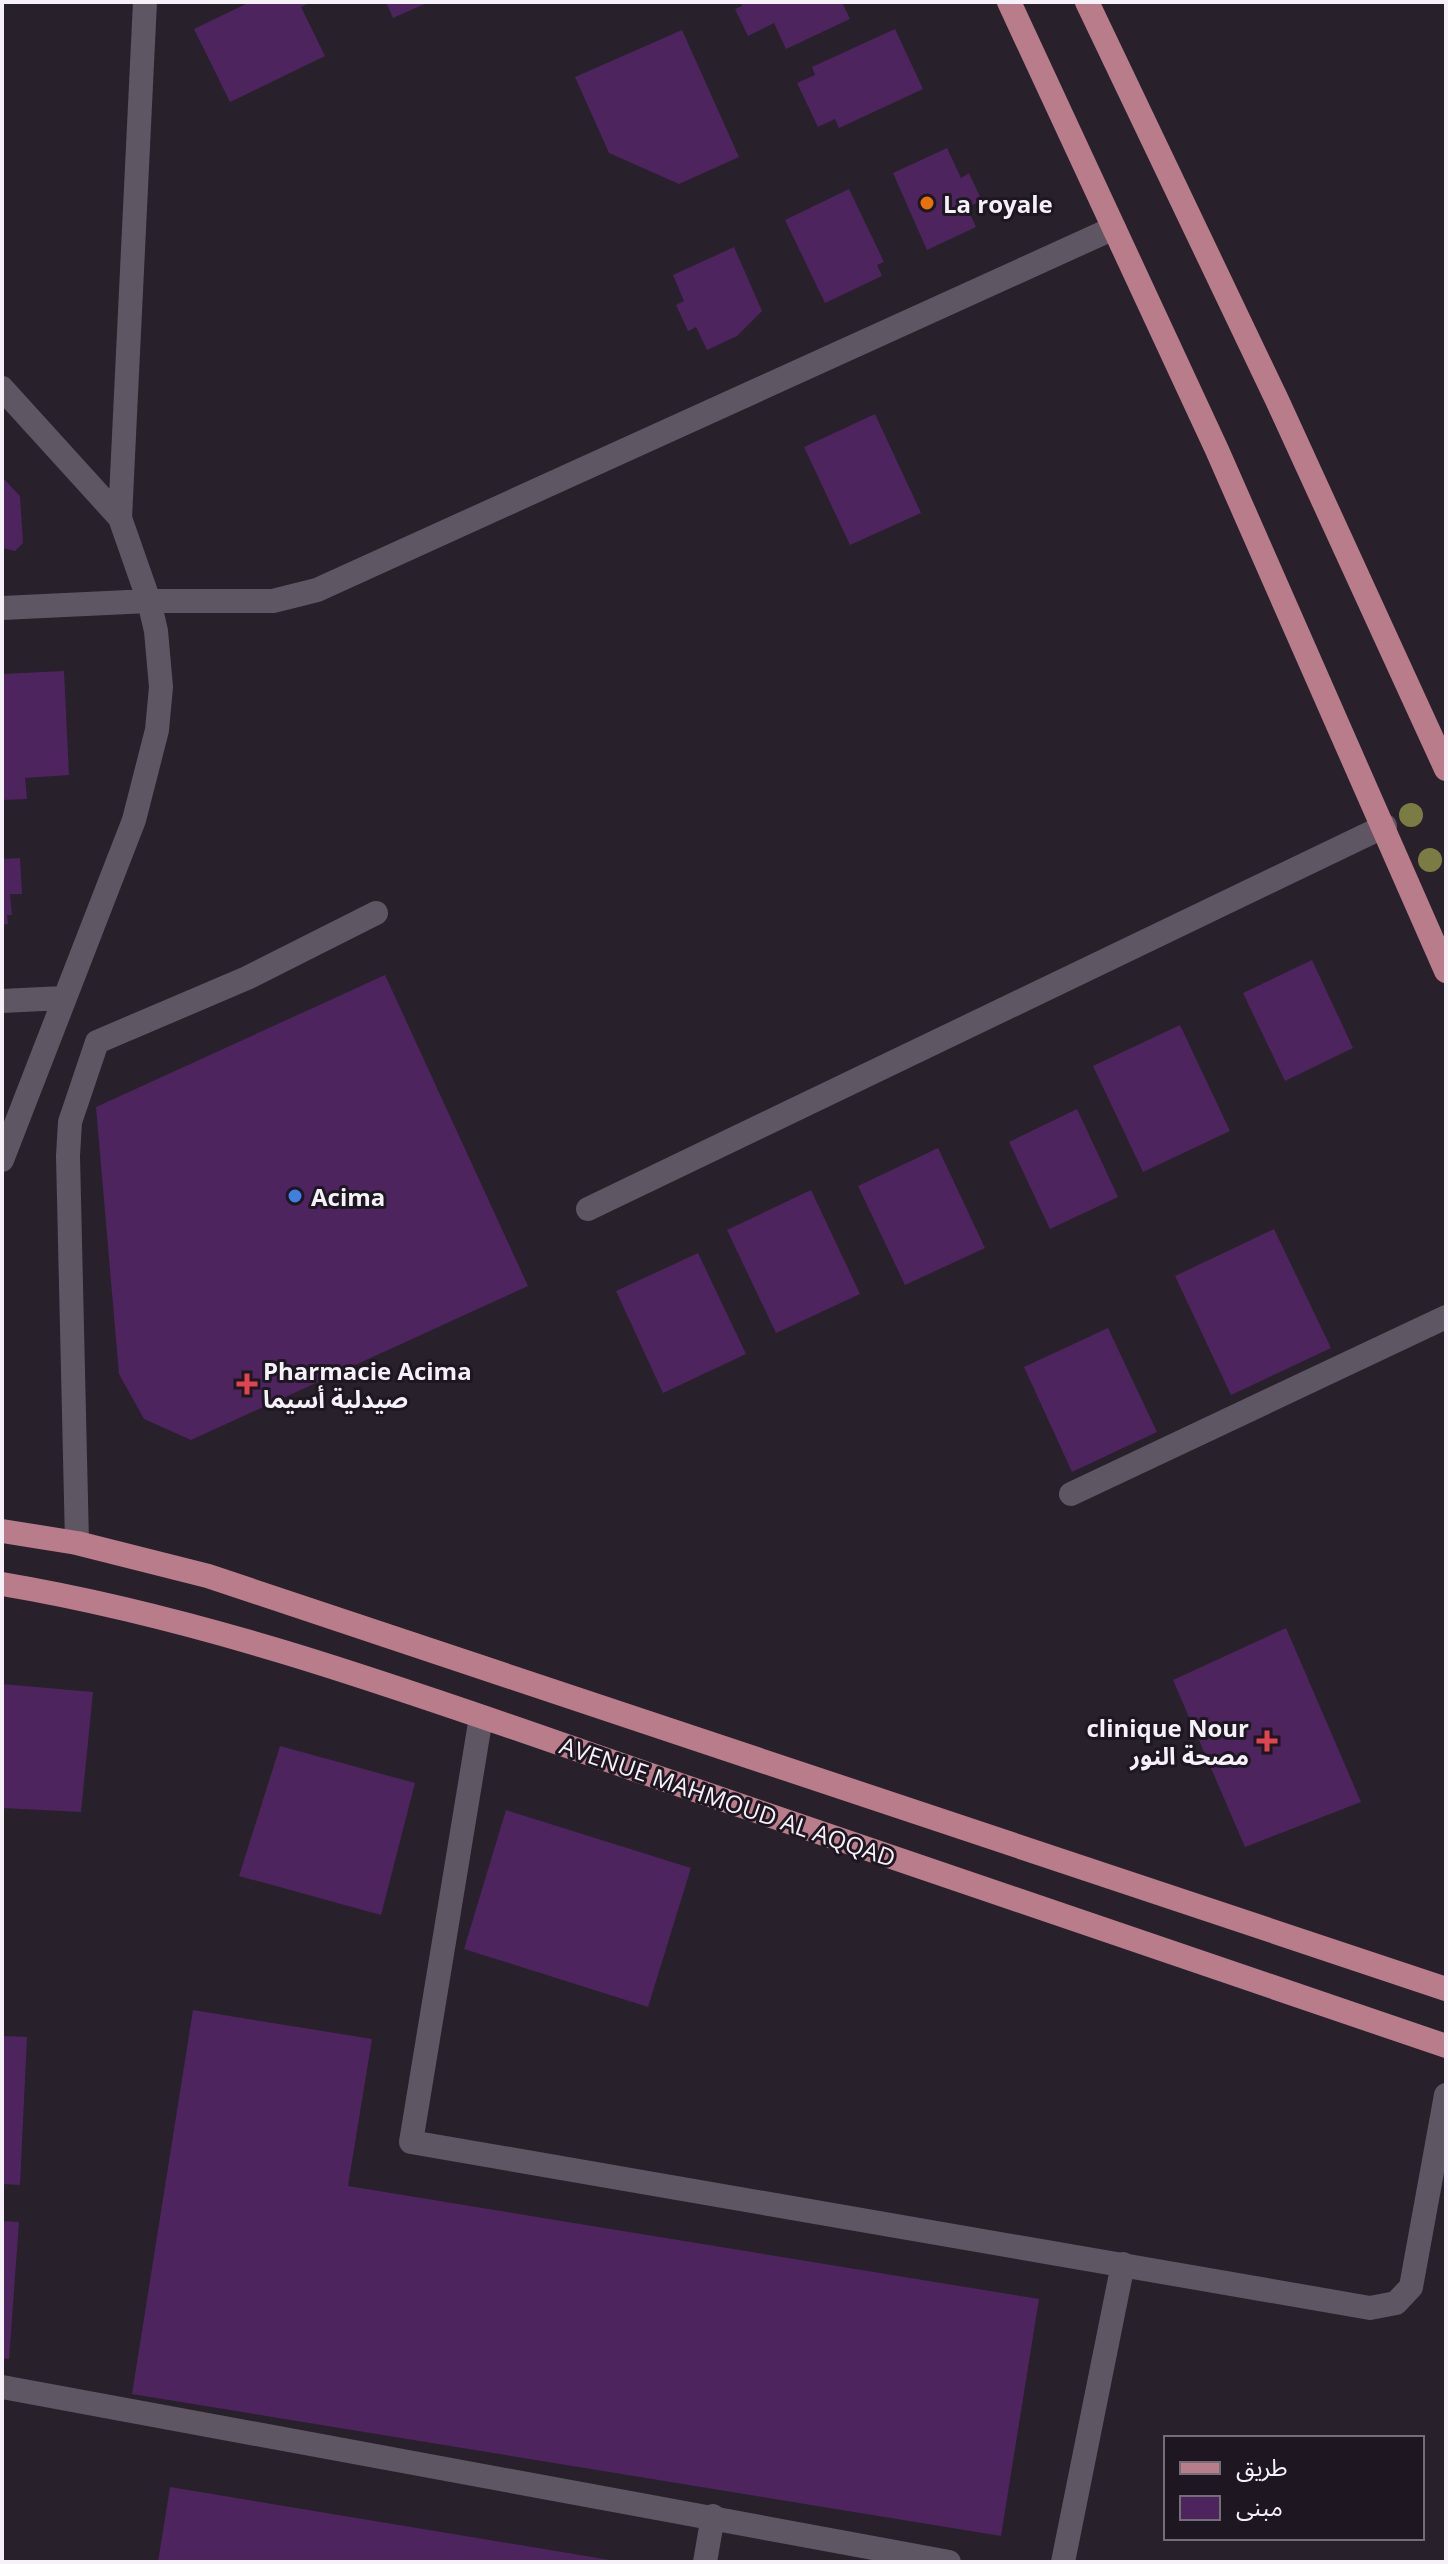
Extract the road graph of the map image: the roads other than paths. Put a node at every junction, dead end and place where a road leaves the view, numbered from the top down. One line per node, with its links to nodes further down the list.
1 (145, 2): 6 (street)
2 (1009, 2): 4 (main road)
3 (1087, 2): 9 (main road)
4 (1114, 228): 7 (street); 11 (main road)
5 (2, 388): 6 (street)
6 (120, 518): 7 (street)
7 (149, 601): 8 (street); 14 (street)
8 (2, 608)
9 (1441, 741): 10 (main road)
10 (1446, 769)
11 (1385, 826): 13 (main road); 17 (street)
12 (376, 913): 21 (street)
13 (1446, 971)
14 (63, 998): 15 (street); 16 (street)
15 (2, 1001)
16 (2, 1160)
17 (588, 1209)
18 (1446, 1317): 19 (street)
19 (1071, 1494)
20 (2, 1531): 21 (main road, AVENUE MAHMOUD AL AQQAD)
21 (77, 1543): 24 (main road, AVENUE MAHMOUD AL AQQAD)
22 (2, 1584): 23 (main road, AVENUE MAHMOUD AL AQQAD)
23 (481, 1717): 25 (main road, AVENUE MAHMOUD AL AQQAD); 27 (street)
24 (1446, 1989)
25 (1446, 2046)
26 (1446, 2095): 27 (street)
27 (1123, 2264): 32 (street)
28 (2, 2387): 29 (street)
29 (713, 2516): 30 (street); 31 (street)
30 (705, 2562)
31 (949, 2562)
32 (1063, 2562)

